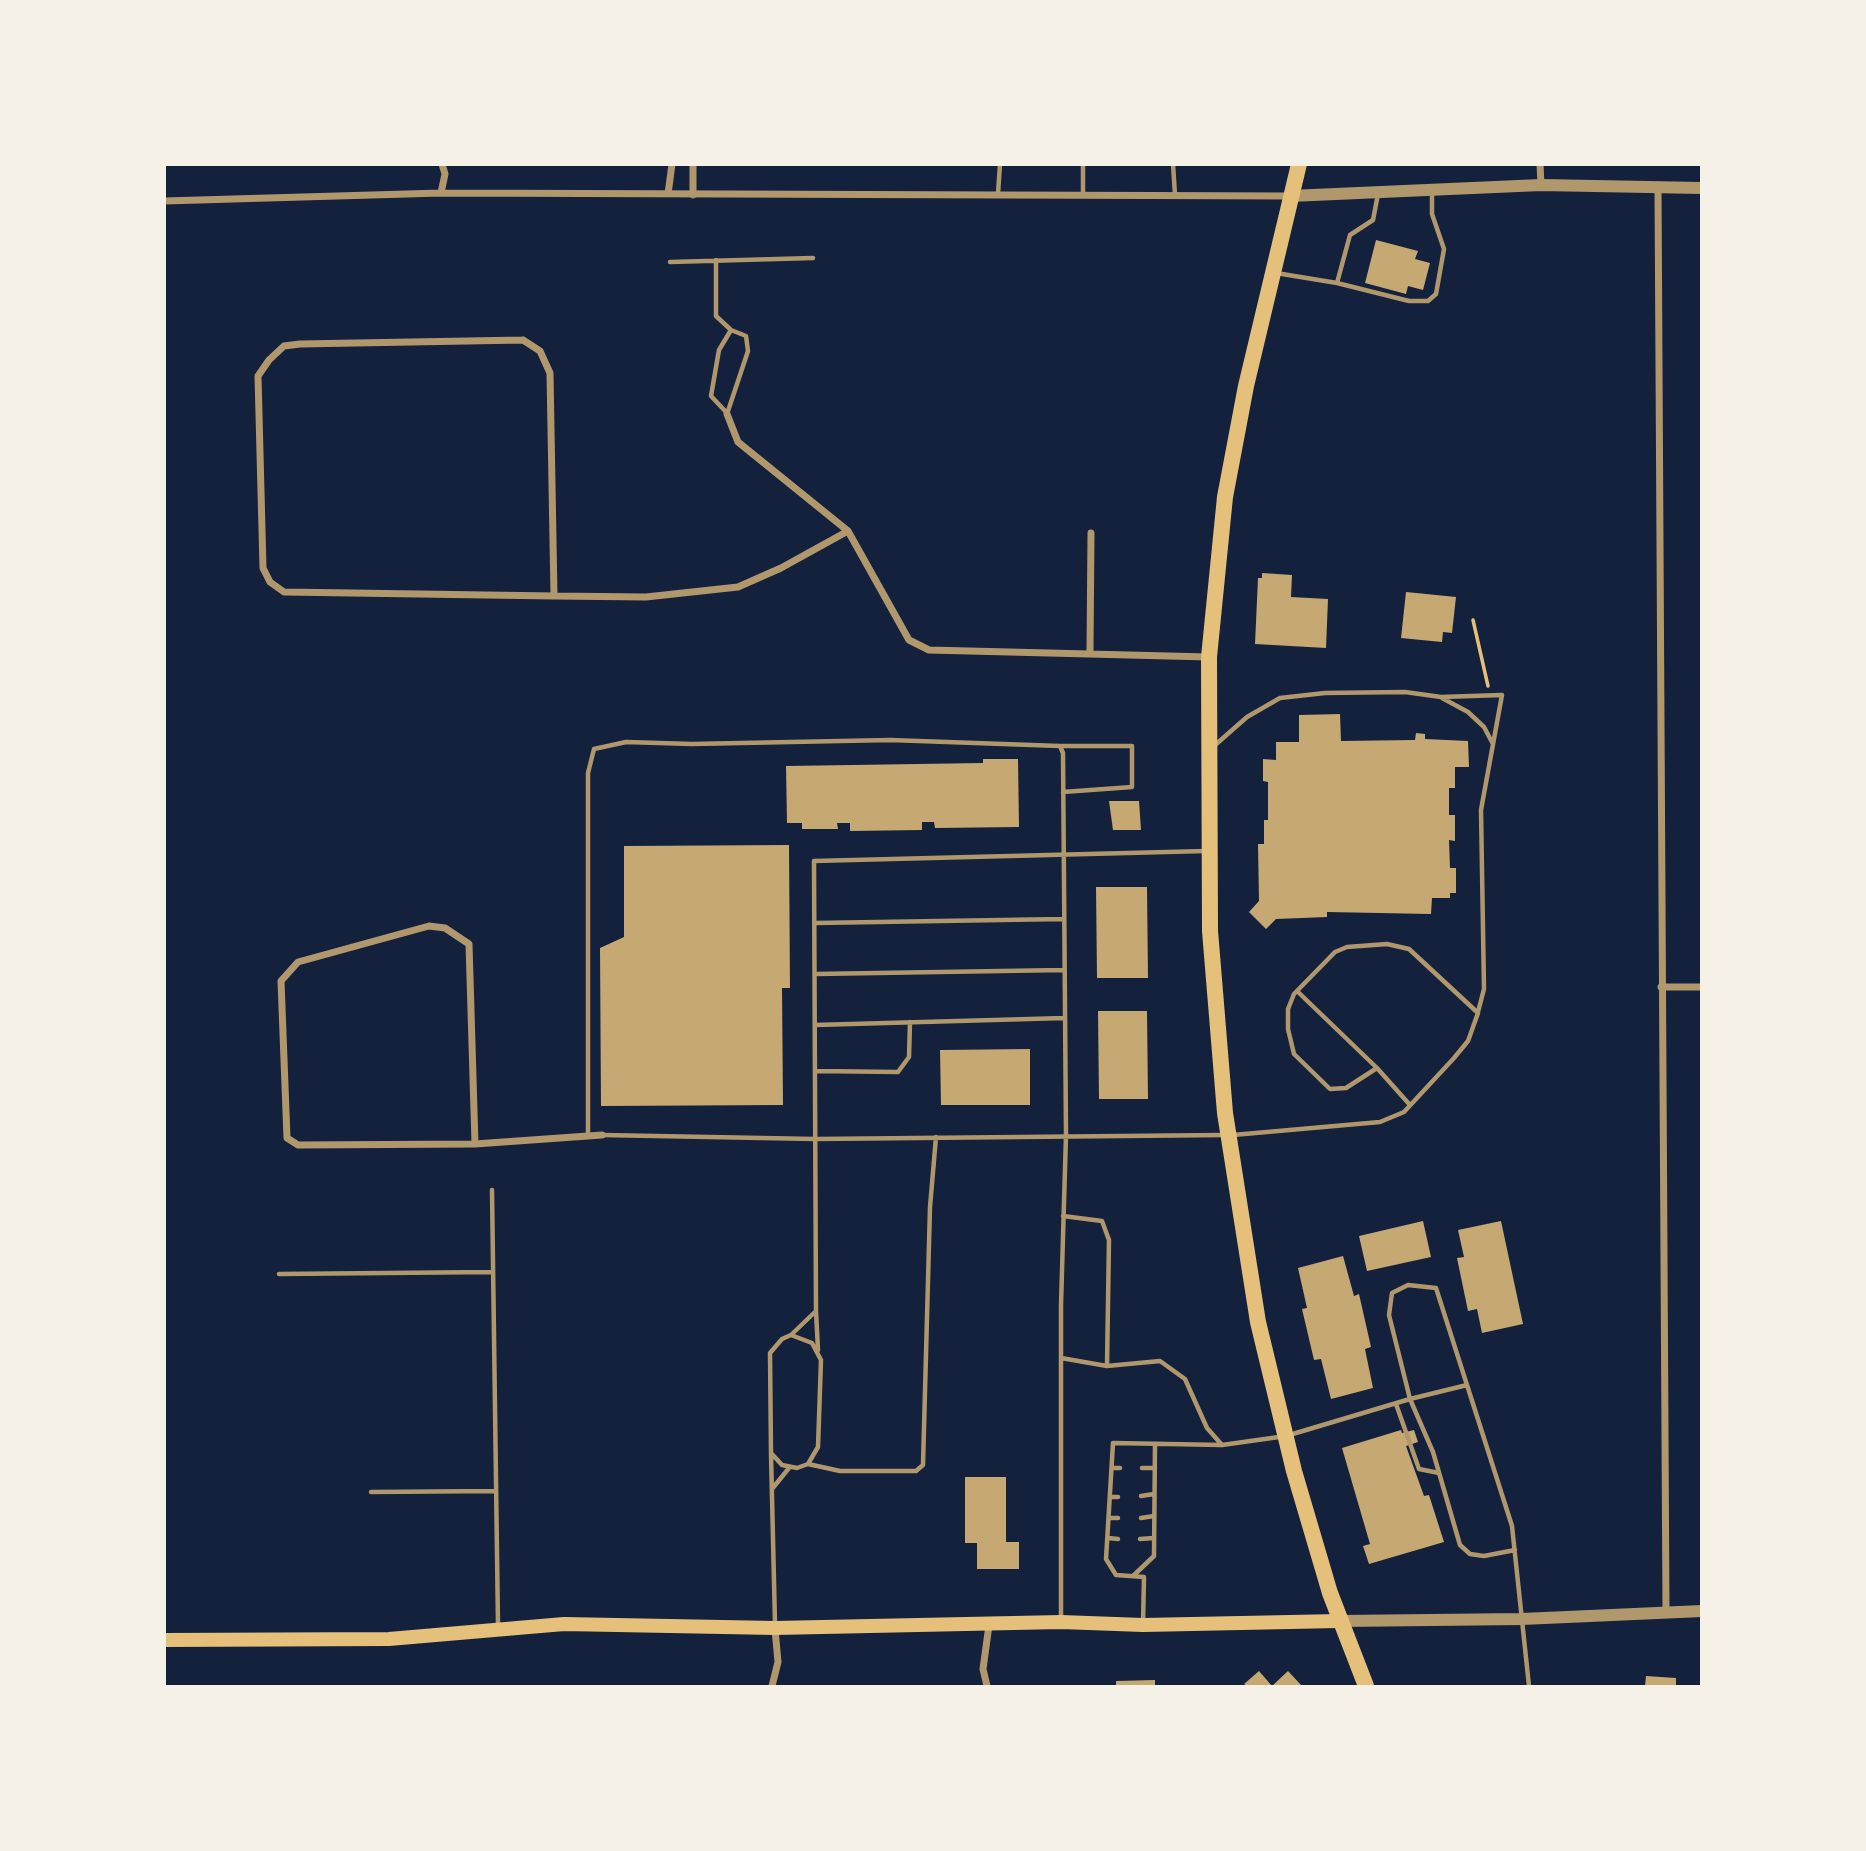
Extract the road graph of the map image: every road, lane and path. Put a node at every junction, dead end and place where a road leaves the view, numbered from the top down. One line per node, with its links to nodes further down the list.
1 (442, 164): 14 (street)
2 (672, 164): 15 (street)
3 (693, 164): 16 (street)
4 (1000, 164): 17 (lane)
5 (1083, 164): 18 (lane)
6 (1173, 164): 19 (lane)
7 (1299, 164): 20 (main road)
8 (1540, 164): 9 (street)
9 (1541, 186): 10 (street); 12 (street)
10 (1658, 188): 11 (street); 47 (street)
11 (1702, 188)
12 (1432, 190): 13 (street); 26 (lane)
13 (1379, 192): 20 (street); 26 (lane)
14 (441, 194): 15 (street); 21 (street)
15 (668, 194): 16 (street)
16 (693, 195): 17 (street)
17 (998, 195): 18 (street)
18 (1083, 195): 19 (street)
19 (1175, 195): 20 (street)
20 (1290, 196): 25 (main road)
21 (164, 201)
22 (813, 258): 23 (lane)
23 (716, 260): 24 (lane); 27 (lane)
24 (670, 262)
25 (1272, 272): 26 (lane); 34 (main road)
26 (1337, 283)
27 (730, 330): 28 (lane); 28 (lane)
28 (727, 414): 29 (street)
29 (848, 531): 31 (street); 33 (street)
30 (1091, 533): 33 (street)
31 (554, 596): 31 (street)
32 (1474, 620): 35 (path)
33 (1090, 652): 34 (street)
34 (1209, 657): 39 (main road)
35 (1490, 695): 36 (lane); 37 (lane)
36 (1441, 697): 37 (lane); 39 (lane)
37 (1493, 744): 50 (lane)
38 (1060, 746): 40 (lane); 40 (lane); 60 (lane)
39 (1210, 749): 41 (main road)
40 (1063, 792): 42 (lane)
41 (1210, 851): 42 (lane); 59 (main road)
42 (1063, 855): 43 (lane); 44 (lane)
43 (1064, 919): 44 (lane); 45 (lane)
44 (815, 923): 46 (lane)
45 (1064, 970): 46 (lane); 51 (lane)
46 (815, 974): 53 (lane)
47 (1661, 987): 48 (street); 104 (street)
48 (1702, 987)
49 (1297, 991): 50 (lane); 54 (lane); 54 (lane)
50 (1478, 1013): 56 (lane)
51 (1065, 1018): 52 (lane); 58 (lane)
52 (910, 1022): 53 (lane); 55 (lane)
53 (815, 1025): 55 (lane)
54 (1377, 1068): 56 (lane)
55 (815, 1071): 62 (lane)
56 (1410, 1105): 59 (lane)
57 (602, 1135): 60 (street); 62 (lane)
58 (1066, 1135): 59 (lane); 61 (lane); 65 (lane)
59 (1228, 1135): 76 (main road)
60 (588, 1136): 63 (street)
61 (936, 1138): 62 (lane); 80 (lane)
62 (815, 1139): 68 (lane)
63 (475, 1144): 63 (street)
64 (492, 1190): 66 (lane)
65 (1063, 1216): 71 (lane); 72 (lane)
66 (493, 1272): 67 (lane); 88 (lane)
67 (279, 1274)
68 (816, 1311): 69 (lane); 70 (lane)
69 (791, 1335): 70 (lane); 79 (lane)
70 (818, 1351): 80 (lane)
71 (1061, 1358): 72 (lane); 108 (lane)
72 (1107, 1366): 78 (lane)
73 (1467, 1385): 74 (lane); 74 (lane); 102 (lane)
74 (1410, 1399): 75 (lane); 86 (lane)
75 (1396, 1403): 76 (lane); 86 (lane)
76 (1286, 1436): 78 (lane); 107 (main road)
77 (1155, 1444): 78 (lane); 82 (lane); 85 (lane)
78 (1222, 1446)
79 (771, 1453): 81 (lane); 87 (lane)
80 (808, 1464): 81 (lane)
81 (789, 1468): 87 (lane)
82 (1112, 1468): 83 (lane); 92 (lane)
83 (1120, 1468)
84 (1142, 1468): 85 (lane)
85 (1155, 1468): 90 (lane)
86 (1439, 1473): 102 (lane)
87 (772, 1490): 111 (lane)
88 (496, 1491): 89 (lane); 112 (lane)
89 (371, 1492)
90 (1154, 1494): 91 (lane); 94 (lane)
91 (1141, 1496)
92 (1110, 1497): 93 (lane); 95 (lane)
93 (1118, 1497)
94 (1154, 1516): 97 (lane); 99 (lane)
95 (1109, 1518): 96 (lane); 98 (lane)
96 (1118, 1518)
97 (1141, 1518)
98 (1108, 1538): 100 (lane); 103 (lane)
99 (1154, 1538): 101 (lane); 103 (lane)
100 (1118, 1539)
101 (1140, 1539)
102 (1515, 1550): 106 (lane)
103 (1133, 1577): 110 (lane)
104 (1666, 1611): 105 (street); 106 (street)
105 (1702, 1611)
106 (1522, 1619): 107 (street); 117 (lane)
107 (1339, 1621): 110 (main road); 116 (main road)
108 (1060, 1622): 109 (main road); 110 (main road)
109 (989, 1625): 111 (main road); 115 (street)
110 (1143, 1625)
111 (775, 1628): 112 (main road); 114 (street)
112 (498, 1630): 113 (main road)
113 (164, 1640)
114 (772, 1686)
115 (987, 1686)
116 (1366, 1686)
117 (1529, 1686)

